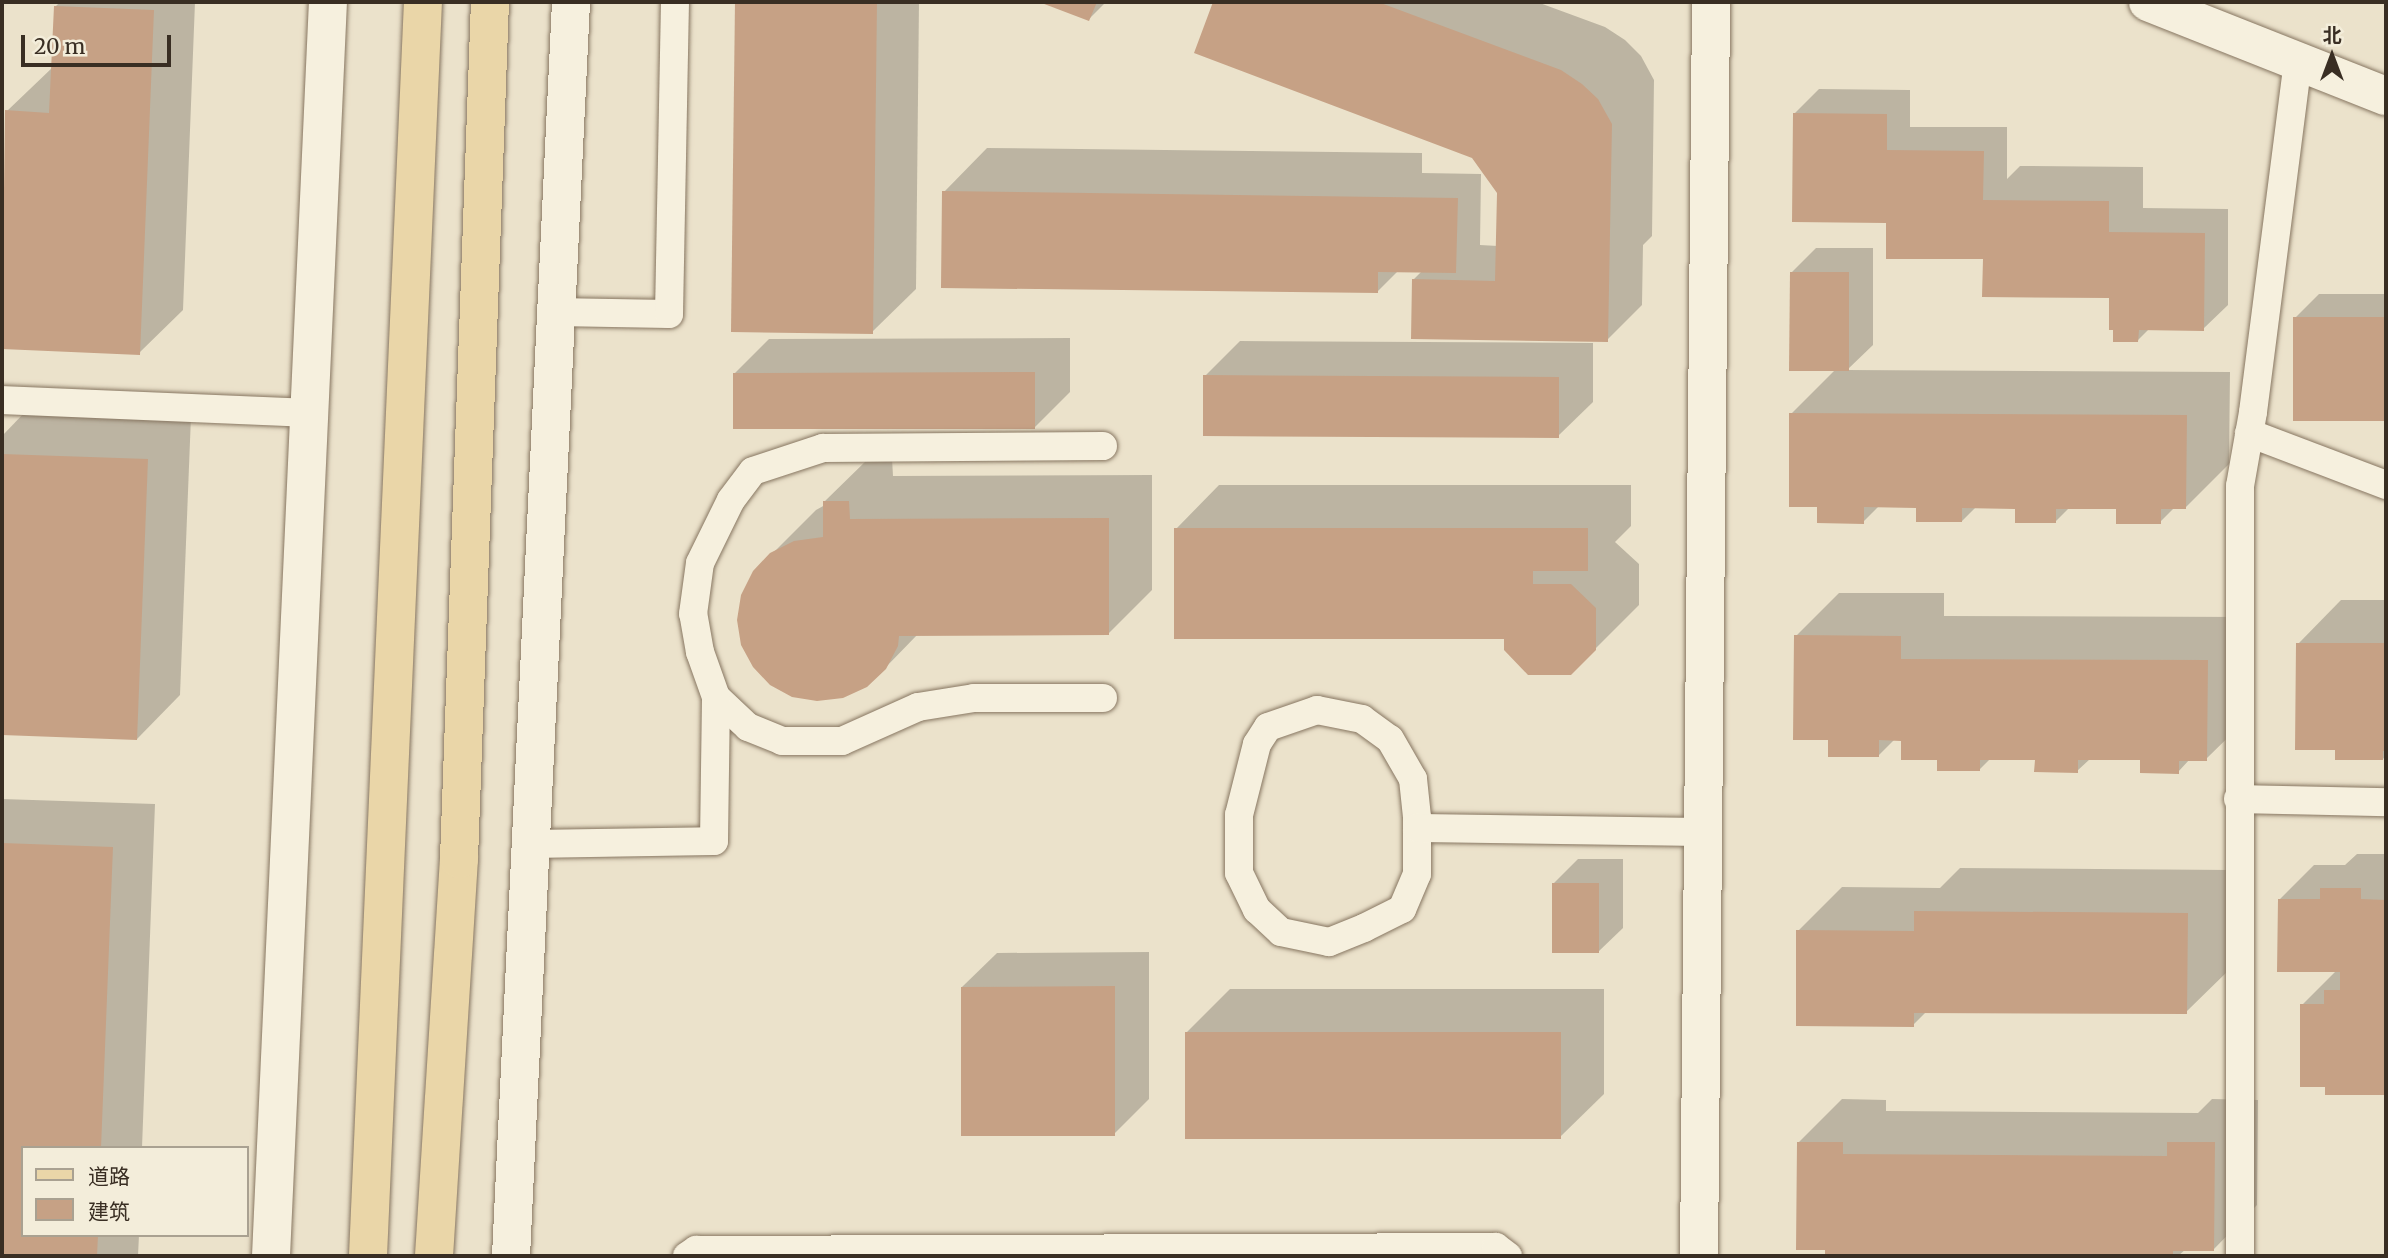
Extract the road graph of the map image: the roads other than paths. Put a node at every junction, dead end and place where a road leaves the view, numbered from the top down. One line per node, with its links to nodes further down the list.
1 (328, 2): 12 (street)
2 (423, 2): 24 (main road)
3 (490, 2): 25 (main road)
4 (570, 2): 10 (street)
5 (675, 2): 10 (lane)
6 (1712, 2): 21 (street)
7 (2148, 2): 8 (street)
8 (2298, 61): 9 (street); 13 (lane)
9 (2386, 96)
10 (555, 312): 22 (street)
11 (2, 400): 12 (lane)
12 (309, 413): 23 (street)
13 (2249, 433): 15 (lane); 18 (lane)
14 (1103, 446): 16 (lane)
15 (2386, 485)
16 (716, 697): 17 (lane); 22 (lane)
17 (1103, 698)
18 (2238, 799): 19 (lane); 30 (lane)
19 (2386, 802)
20 (1416, 828): 20 (lane); 21 (lane)
21 (1703, 832): 29 (street)
22 (529, 844): 26 (street)
23 (271, 1256)
24 (368, 1256)
25 (434, 1256)
26 (512, 1256)
27 (687, 1256): 28 (lane)
28 (1508, 1256)
29 (1699, 1256)
30 (2239, 1256)

